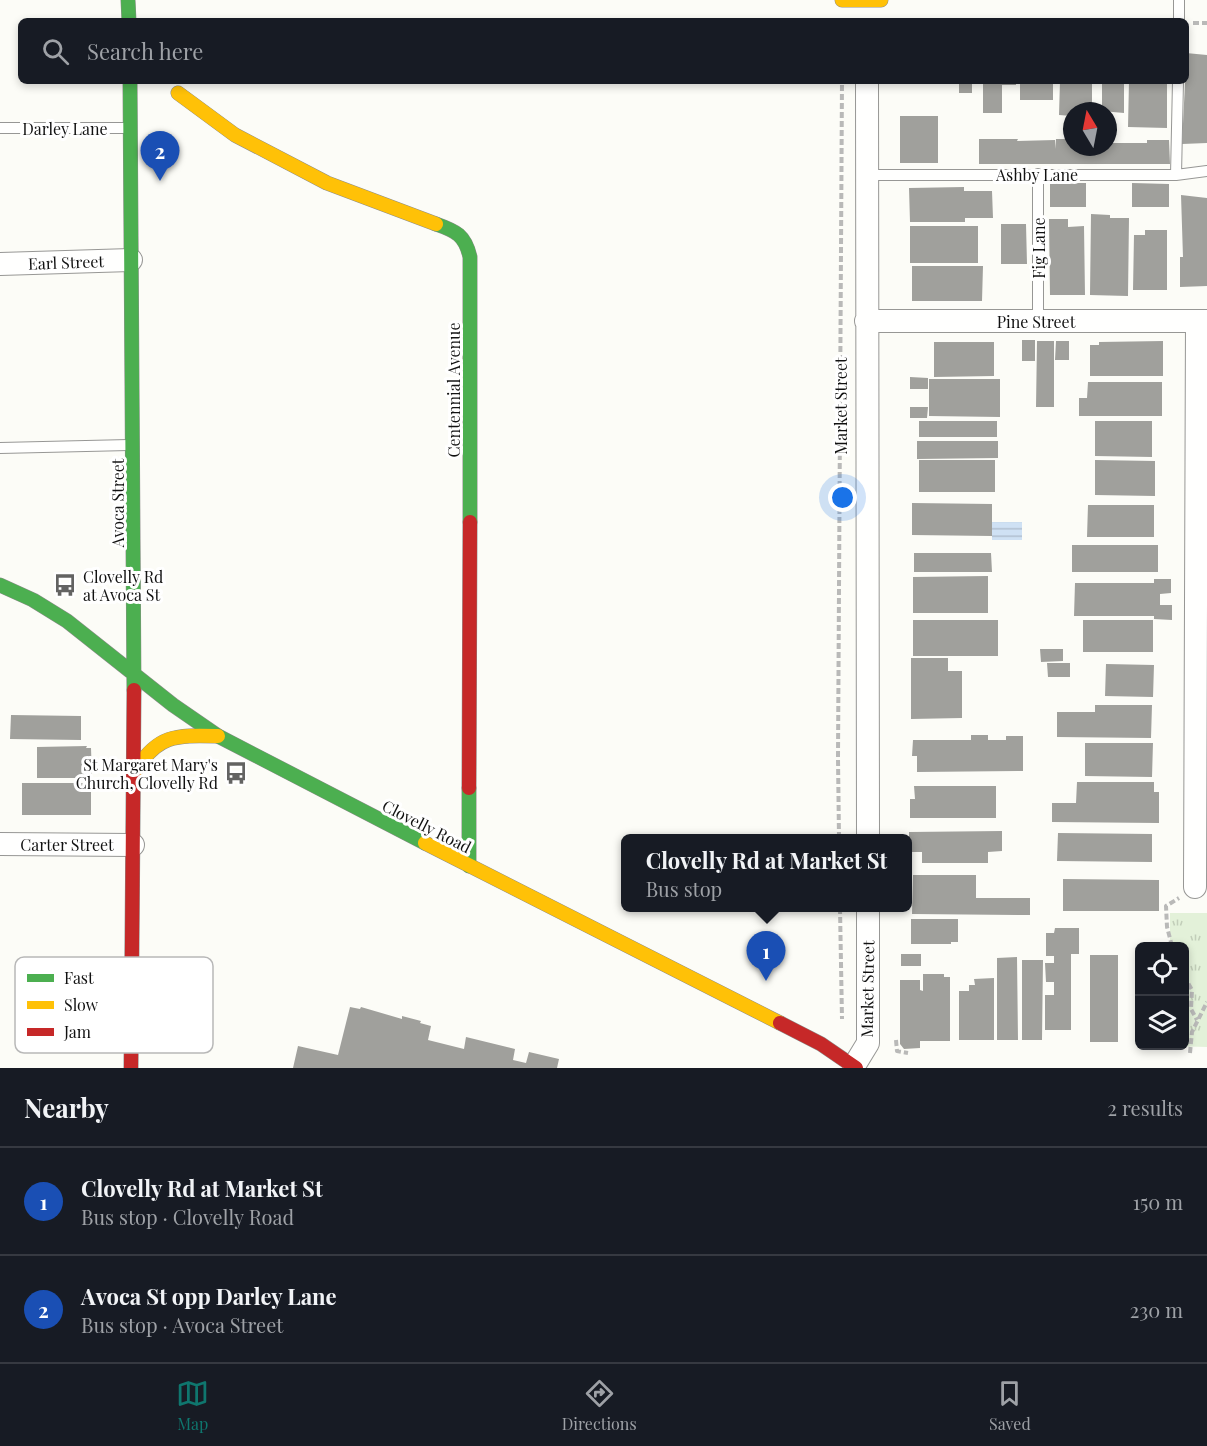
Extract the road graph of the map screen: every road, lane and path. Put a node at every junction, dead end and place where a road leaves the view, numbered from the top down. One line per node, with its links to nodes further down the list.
1 (128, 0): 6 (street)
2 (842, 0): 3 (street)
3 (867, 0): 4 (street); 7 (street)
4 (881, 0)
5 (1179, 0): 8 (lane)
6 (129, 18)
7 (867, 18)
8 (1179, 18)
9 (130, 84): 15 (street, Avoca Street)
10 (842, 84): 31 (path, Market Street)
11 (867, 84): 18 (street, Market Street)
12 (1178, 84): 19 (lane)
13 (178, 93): 35 (street, Centennial Avenue)
14 (0, 128): 15 (lane, Darley Lane)
15 (131, 128): 20 (street, Avoca Street)
16 (1207, 171): 19 (lane, Ashby Lane)
17 (1038, 174): 18 (lane, Ashby Lane); 19 (lane, Ashby Lane); 24 (lane, Fig Lane)
18 (867, 175): 22 (street, Market Street)
19 (1176, 175)
20 (131, 260): 21 (street, Earl Street); 25 (street, Avoca Street)
21 (0, 264)
22 (866, 321): 24 (street, Pine Street); 32 (street, Market Street)
23 (1202, 321): 24 (street, Pine Street); 36 (street)
24 (1038, 322)
25 (133, 445): 26 (lane); 28 (street, Avoca Street)
26 (0, 448)
27 (0, 585): 28 (street, Clovelly Road)
28 (134, 673): 29 (street, Clovelly Road); 30 (street, Avoca Street)
29 (218, 736): 30 (street); 35 (street, Clovelly Road)
30 (134, 773): 34 (street, Avoca Street)
31 (839, 834)
32 (868, 834)
33 (0, 844): 34 (street, Carter Street)
34 (133, 845): 40 (street, Avoca Street)
35 (469, 866): 49 (street, Clovelly Road)
36 (1195, 887): 39 (path)
37 (840, 912): 43 (path, Market Street)
38 (868, 912): 49 (street, Market Street)
39 (1171, 942)
40 (132, 957)
41 (1189, 984): 44 (path)
42 (1207, 1002): 44 (path)
43 (842, 1019)
44 (1197, 1020): 48 (path)
45 (896, 1040): 47 (path)
46 (131, 1053): 50 (street, Avoca Street)
47 (908, 1053)
48 (1190, 1053)
49 (855, 1067)
50 (131, 1068)

